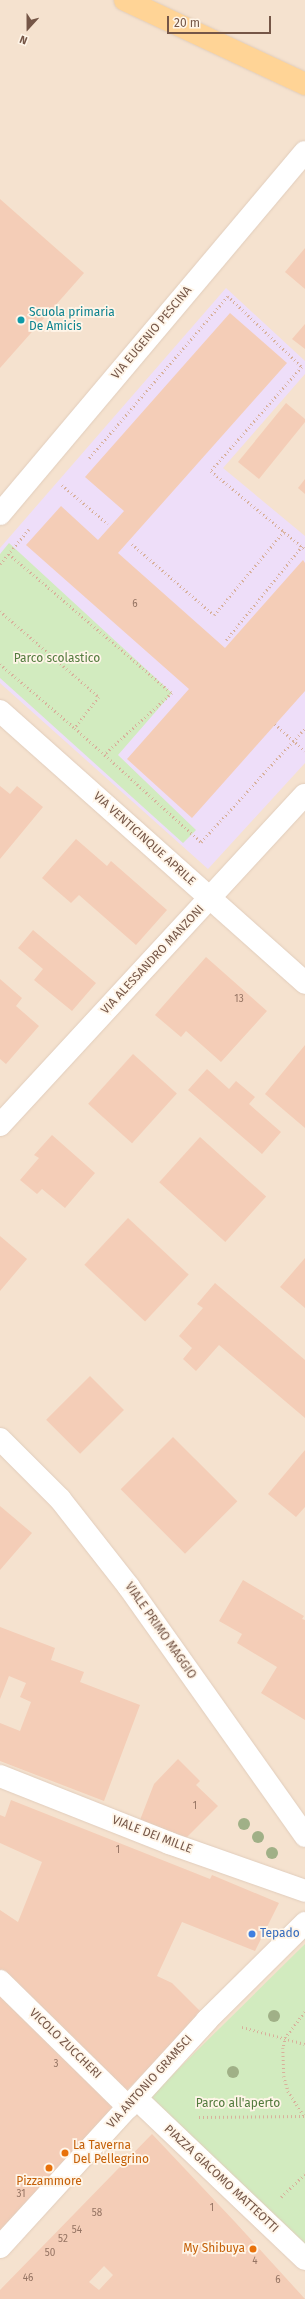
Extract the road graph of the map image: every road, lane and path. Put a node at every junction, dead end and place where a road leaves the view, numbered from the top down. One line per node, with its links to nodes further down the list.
1 (131, 2): 2 (main road)
2 (305, 84)
3 (305, 152): 9 (street, VIA EUGENIO PESCINA)
4 (84, 463): 12 (path)
5 (69, 481): 7 (path)
6 (58, 482): 7 (path)
7 (64, 487): 8 (path); 11 (path)
8 (59, 493)
9 (0, 514)
10 (34, 523): 16 (path)
11 (108, 524)
12 (284, 531): 13 (path); 14 (path)
13 (132, 544)
14 (302, 546): 15 (path); 19 (path)
15 (305, 549)
16 (8, 554): 17 (path); 27 (path)
17 (0, 564)
18 (0, 611): 23 (path)
19 (226, 640)
20 (0, 664): 23 (path)
21 (0, 711): 29 (street, VIA VENTICINQUE APRILE)
22 (275, 724): 25 (path)
23 (75, 728): 27 (path)
24 (305, 728): 25 (path)
25 (293, 740): 26 (path); 27 (path)
26 (305, 751)
27 (104, 755)
28 (305, 795): 29 (street, VIA ALESSANDRO MANZONI)
29 (210, 898): 30 (street, VIA VENTICINQUE APRILE); 31 (street, VIA ALESSANDRO MANZONI)
30 (305, 983)
31 (0, 1125)
32 (0, 1439): 34 (street, VIALE PRIMO MAGGIO)
33 (0, 1776): 35 (street, VIALE DEI MILLE)
34 (305, 1836)
35 (305, 1891)
36 (305, 1923): 39 (street, VIA ANTONIO GRAMSCI)
37 (0, 1981): 42 (street, VICOLO ZUCCHERI)
38 (305, 2012): 40 (path)
39 (207, 2020): 40 (path); 42 (street, VIA ANTONIO GRAMSCI)
40 (286, 2037): 41 (path); 43 (path)
41 (305, 2044)
42 (132, 2103): 44 (street, PIAZZA GIACOMO MATTEOTTI); 45 (street, VIA ANTONIO GRAMSCI)
43 (305, 2116): 44 (path)
44 (155, 2117): 46 (street, PIAZZA GIACOMO MATTEOTTI)
45 (0, 2247)
46 (305, 2259)

